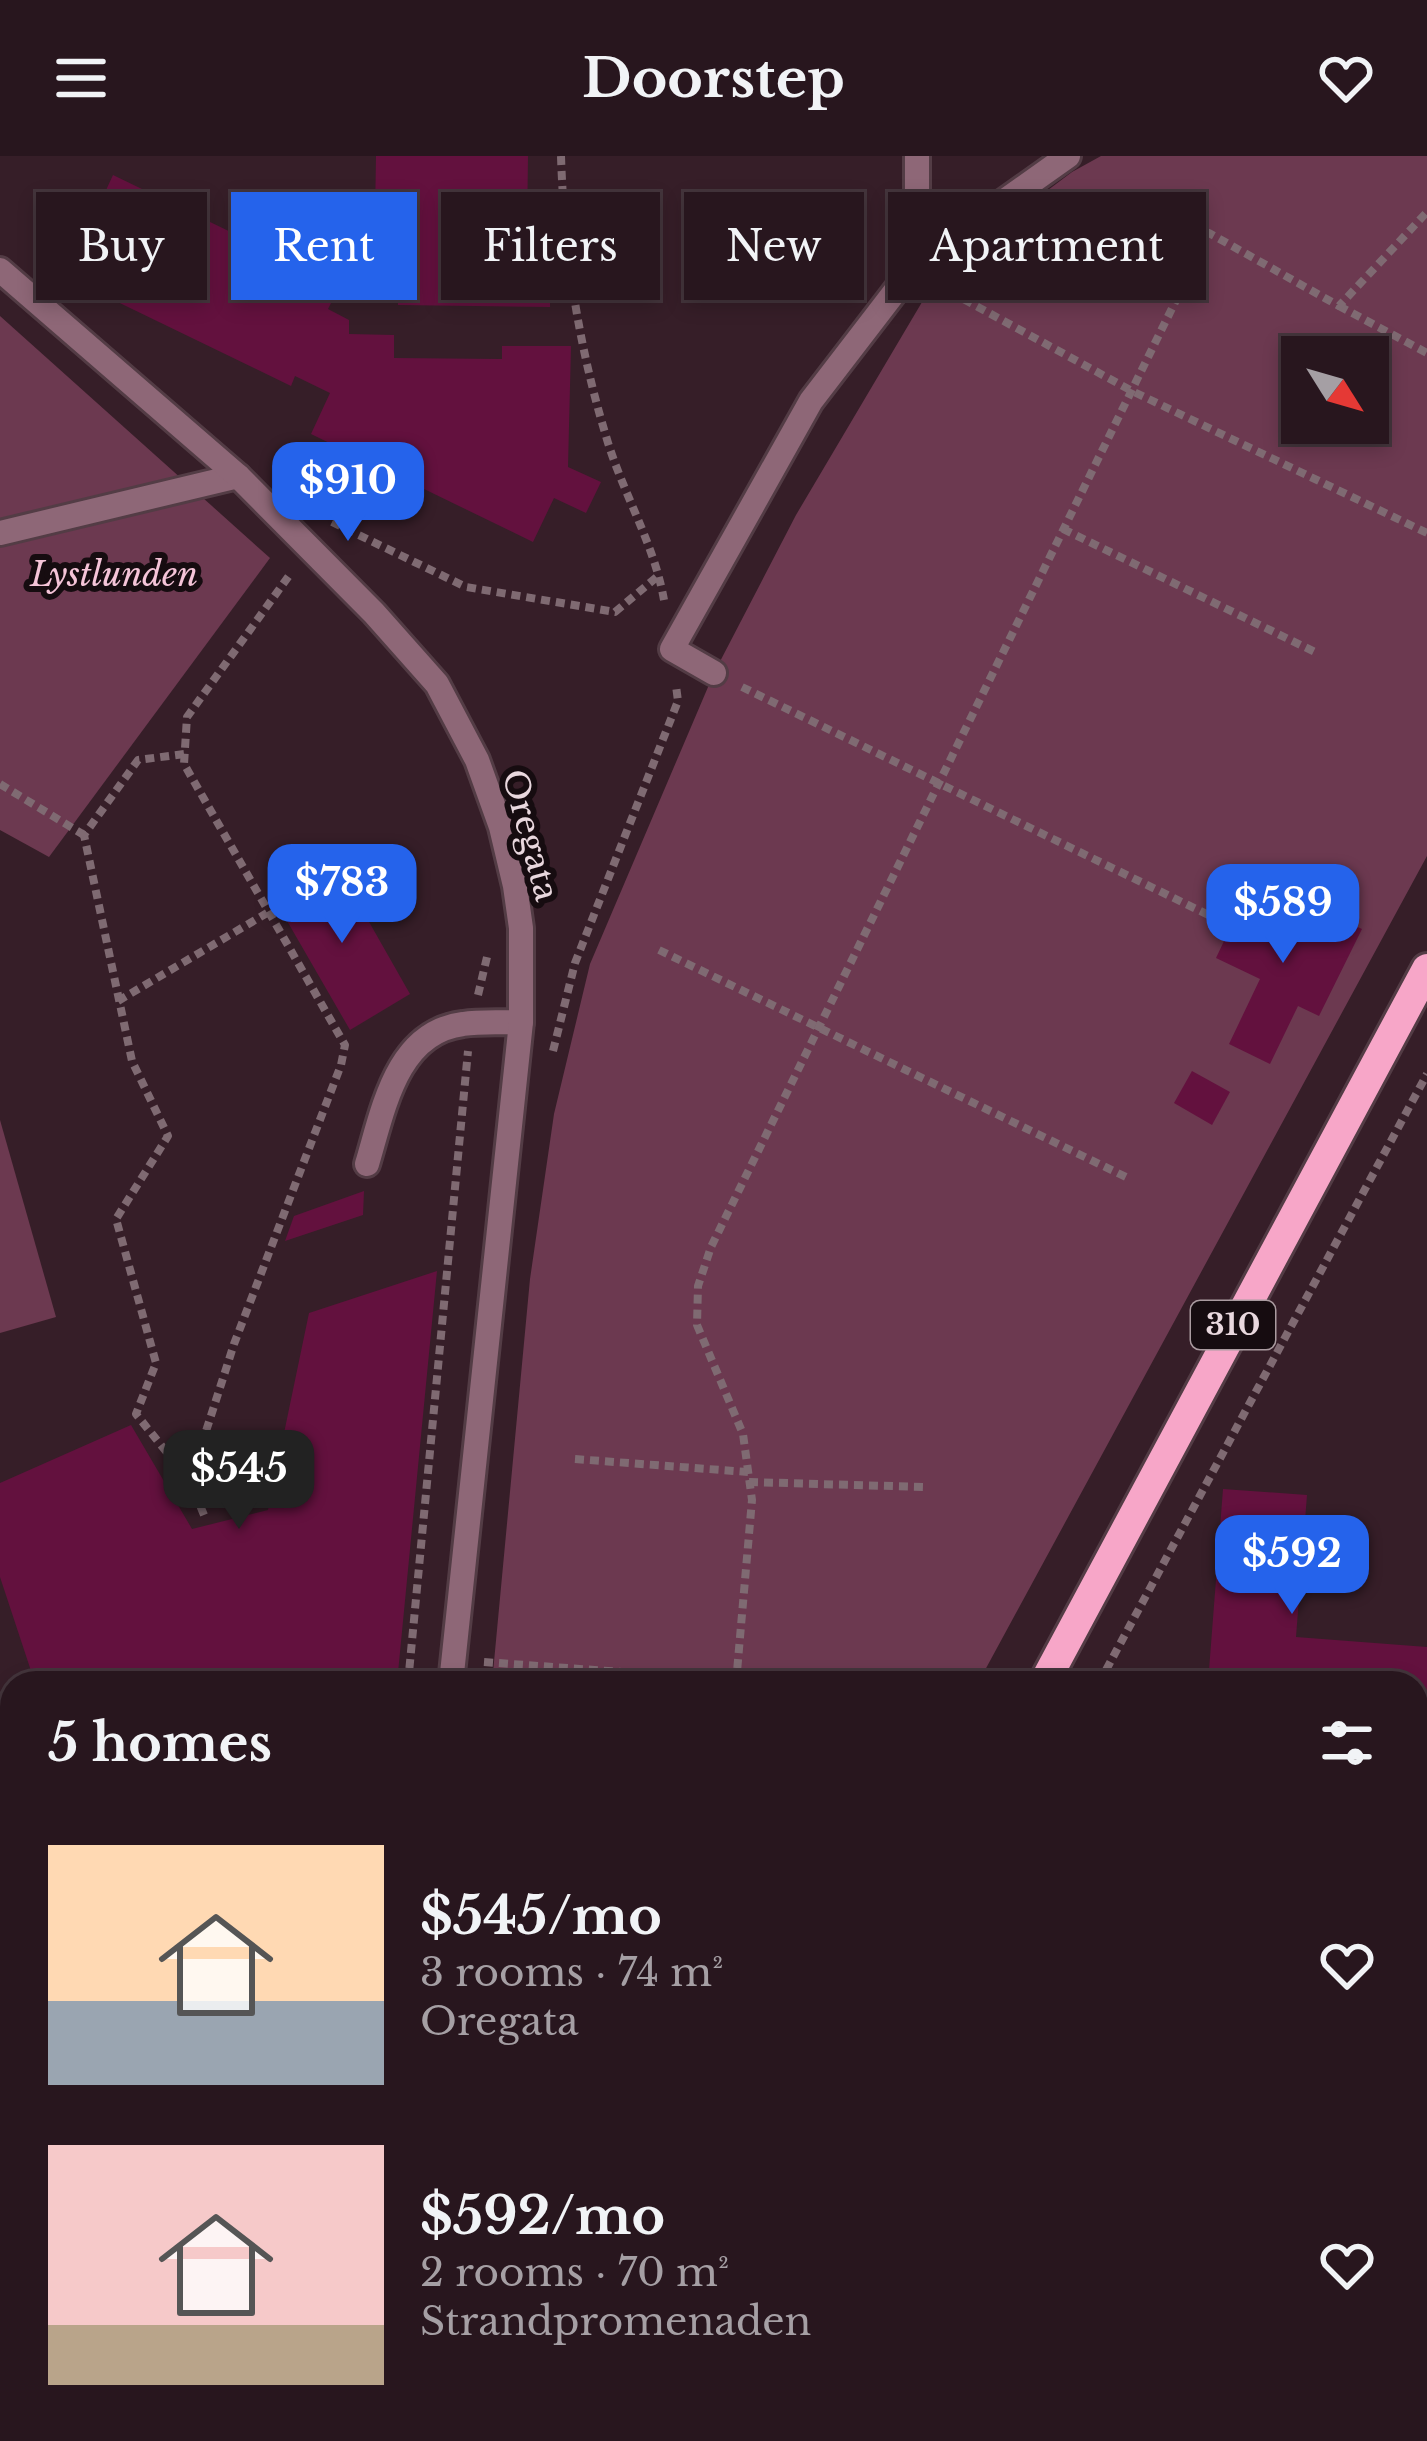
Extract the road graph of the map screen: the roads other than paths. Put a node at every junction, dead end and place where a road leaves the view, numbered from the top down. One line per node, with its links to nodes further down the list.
1 (917, 156): 3 (street)
2 (1068, 156): 4 (street)
3 (921, 192)
4 (1023, 192)
5 (0, 271): 7 (street, Oregata)
6 (899, 300): 9 (street)
7 (238, 476): 8 (street); 11 (street, Oregata)
8 (0, 533)
9 (714, 673)
10 (1427, 969): 14 (main road, 310)
11 (521, 1022): 12 (street); 13 (street, Oregata)
12 (367, 1164)
13 (453, 1671)
14 (1050, 1671)

